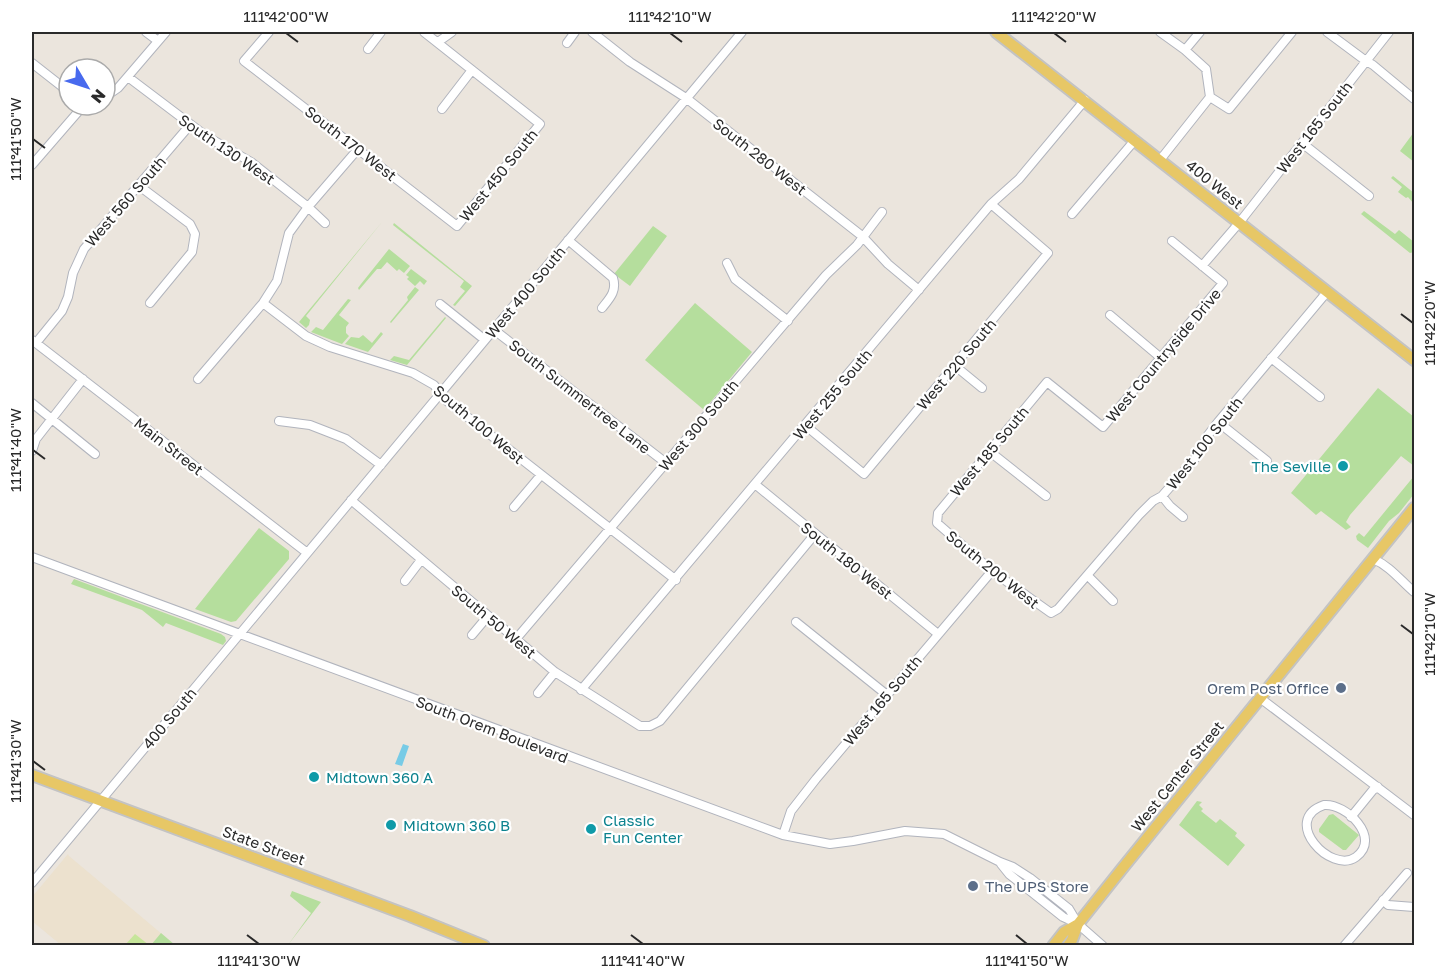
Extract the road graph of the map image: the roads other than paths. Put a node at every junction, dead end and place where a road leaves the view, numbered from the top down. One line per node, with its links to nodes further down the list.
1 (146, 32): 16 (street)
2 (166, 32): 16 (street)
3 (269, 32): 36 (street, South 170 West)
4 (381, 32): 19 (street)
5 (424, 32): 17 (street)
6 (452, 32): 17 (street)
7 (575, 32): 18 (street)
8 (592, 32): 28 (street, South 280 West)
9 (742, 32): 28 (street, West 400 South)
10 (1160, 32): 20 (street)
11 (1200, 32): 20 (street)
12 (1292, 32): 27 (street)
13 (1327, 32): 21 (street)
14 (1389, 32): 21 (street, West 165 South)
15 (1004, 34): 30 (main road, 400 West)
16 (158, 42): 24 (street)
17 (438, 42): 23 (street)
18 (567, 43)
19 (368, 49)
20 (1185, 50): 27 (street)
21 (1366, 61): 29 (street); 35 (street, West 165 South)
22 (32, 63): 25 (street)
23 (472, 70): 31 (street); 47 (street, West 450 South)
24 (128, 76): 26 (street); 33 (street, South 130 West)
25 (57, 83)
26 (117, 88)
27 (1210, 97): 37 (street)
28 (686, 98): 48 (street, South 280 West); 49 (street, West 400 South)
29 (1414, 99)
30 (1085, 100): 34 (main road, 400 West); 41 (street, West 255 South)
31 (442, 109)
32 (74, 117): 38 (street)
33 (190, 125): 39 (street, West 560 South); 42 (street, South 130 West)
34 (1135, 140): 37 (main road, 400 West); 44 (street)
35 (1302, 143): 40 (street); 46 (street, West 165 South)
36 (358, 149): 42 (street); 47 (street, South 170 West)
37 (1160, 160): 46 (main road, 400 West)
38 (32, 165)
39 (138, 185): 55 (street); 63 (street, West 560 South)
40 (1370, 196)
41 (990, 204): 53 (street, West 255 South); 67 (street, West 220 South)
42 (309, 207): 45 (street, South 130 West); 56 (street)
43 (882, 212): 48 (street, West 300 South)
44 (1072, 214)
45 (325, 223)
46 (1239, 223): 52 (street, West Countryside Drive); 54 (main road, 400 West)
47 (457, 225)
48 (862, 236): 53 (street, South 280 West); 60 (street, West 300 South)
49 (568, 240): 58 (street); 61 (street, West 400 South)
50 (1172, 241): 52 (street)
51 (727, 263): 60 (street)
52 (1202, 266): 64 (street, West Countryside Drive)
53 (919, 290): 78 (street, West 255 South)
54 (1327, 292): 65 (street, West 100 South); 66 (main road, 400 West)
55 (150, 303)
56 (263, 303): 69 (street); 72 (street, South 100 West)
57 (440, 304): 62 (street)
58 (602, 308)
59 (1110, 315): 64 (street)
60 (788, 321): 83 (street, West 300 South)
61 (494, 329): 62 (street, West 400 South); 83 (street, South Summertree Lane)
62 (485, 340): 72 (street, West 400 South)
63 (34, 342): 68 (street, Main Street)
64 (1161, 358): 70 (street, West Countryside Drive)
65 (1271, 358): 73 (street); 77 (street, West 100 South)
66 (1414, 360)
67 (954, 365): 71 (street); 78 (street, West 220 South)
68 (83, 379): 75 (street); 96 (street, Main Street)
69 (198, 379)
70 (1047, 382): 80 (street, West 185 South)
71 (982, 388)
72 (440, 394): 84 (street, West 400 South); 85 (street, South 100 West)
73 (1320, 398)
74 (32, 403): 75 (street)
75 (51, 419): 79 (street); 81 (street)
76 (279, 421): 84 (street)
77 (1218, 422): 82 (street); 88 (street, West 100 South)
78 (806, 426): 86 (street, West 255 South)
79 (32, 451)
80 (989, 451): 87 (street); 93 (street, West 185 South)
81 (95, 454)
82 (1267, 461)
83 (666, 463): 94 (street, West 300 South)
84 (381, 465): 89 (street, West 400 South)
85 (541, 475): 90 (street); 94 (street, South 100 West)
86 (756, 485): 95 (street, South 180 West); 102 (street, West 255 South)
87 (1046, 496)
88 (1162, 496): 92 (street); 101 (street, West 100 South)
89 (351, 500): 96 (street, West 400 South); 99 (street, South 50 West)
90 (514, 507)
91 (1414, 508): 98 (main road, West Center Street)
92 (1183, 517)
93 (937, 523): 100 (street, South 200 West)
94 (611, 528): 102 (street, South 100 West); 112 (street, West 300 South)
95 (815, 534): 110 (street, South 180 West); 114 (street, South 50 West)
96 (306, 552): 109 (street, 400 South)
97 (32, 557): 109 (street, South Orem Boulevard)
98 (1373, 559): 104 (street); 117 (main road, West Center Street)
99 (421, 560): 103 (street); 107 (street, South 50 West)
100 (992, 571): 106 (street, South 200 West); 110 (street, West 165 South)
101 (1088, 576): 105 (street); 106 (street, West 100 South)
102 (676, 579): 114 (street, West 255 South)
103 (405, 581)
104 (1414, 591)
105 (1113, 601)
106 (1051, 613)
107 (488, 616): 111 (street); 112 (street, South 50 West)
108 (796, 622): 116 (street)
109 (240, 634): 120 (street, 400 South); 123 (street, South Orem Boulevard)
110 (938, 634): 116 (street, West 165 South)
111 (472, 636)
112 (516, 639): 113 (street, South 50 West)
113 (555, 672): 114 (street, South 50 West); 115 (street)
114 (581, 690)
115 (538, 693)
116 (887, 695): 123 (street, West 165 South)
117 (1260, 698): 119 (street); 128 (main road, West Center Street)
118 (32, 775): 120 (main road, State Street)
119 (1378, 786): 121 (street); 122 (street)
120 (100, 801): 125 (street, 400 South); 129 (main road, State Street)
121 (1414, 815)
122 (1351, 817): 122 (street)
123 (783, 835): 128 (street, South Orem Boulevard)
124 (1407, 873): 126 (street)
125 (32, 883)
126 (1383, 900): 127 (street); 133 (street)
127 (1414, 908)
128 (1078, 924): 130 (main road, West Center Street); 131 (main road, West Center Street); 132 (street, South Orem Boulevard)
129 (484, 945)
130 (1053, 945)
131 (1068, 945)
132 (1103, 945)
133 (1344, 945)

